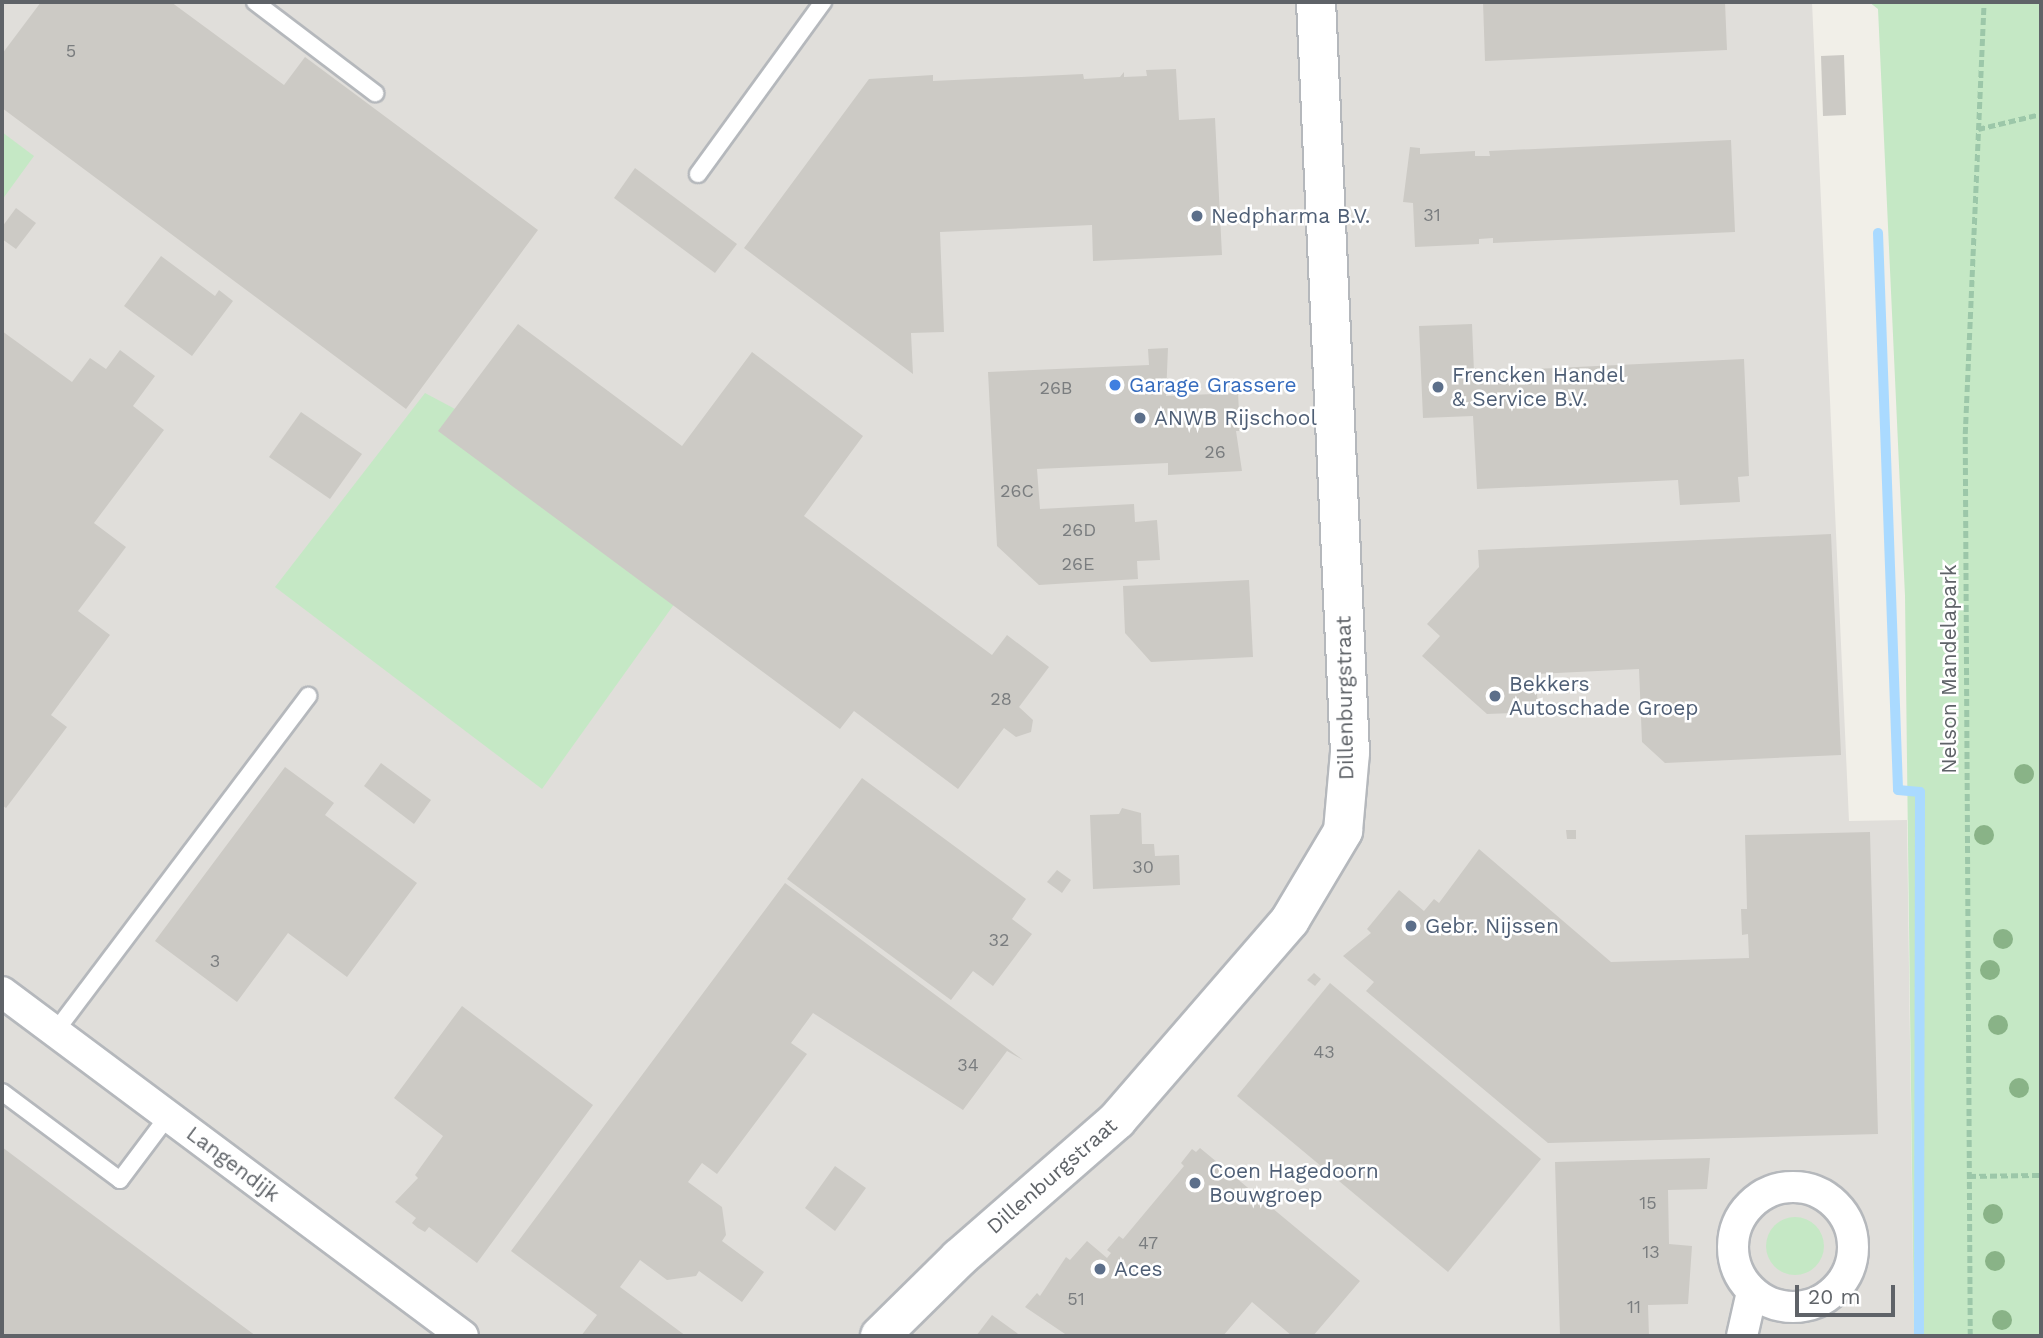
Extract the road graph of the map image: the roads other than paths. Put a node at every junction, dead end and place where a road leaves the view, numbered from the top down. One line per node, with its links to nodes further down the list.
1 (255, 2): 4 (lane)
2 (823, 2): 5 (lane)
3 (1316, 2): 13 (street, Dillenburgstraat)
4 (375, 93)
5 (698, 174)
6 (308, 696): 8 (lane)
7 (2, 992): 8 (street, Langendijk)
8 (55, 1032): 10 (street, Langendijk)
9 (2, 1092): 10 (lane)
10 (168, 1116): 12 (street, Langendijk)
11 (1752, 1292): 11 (street); 14 (street)
12 (463, 1336)
13 (880, 1336)
14 (1742, 1336)

